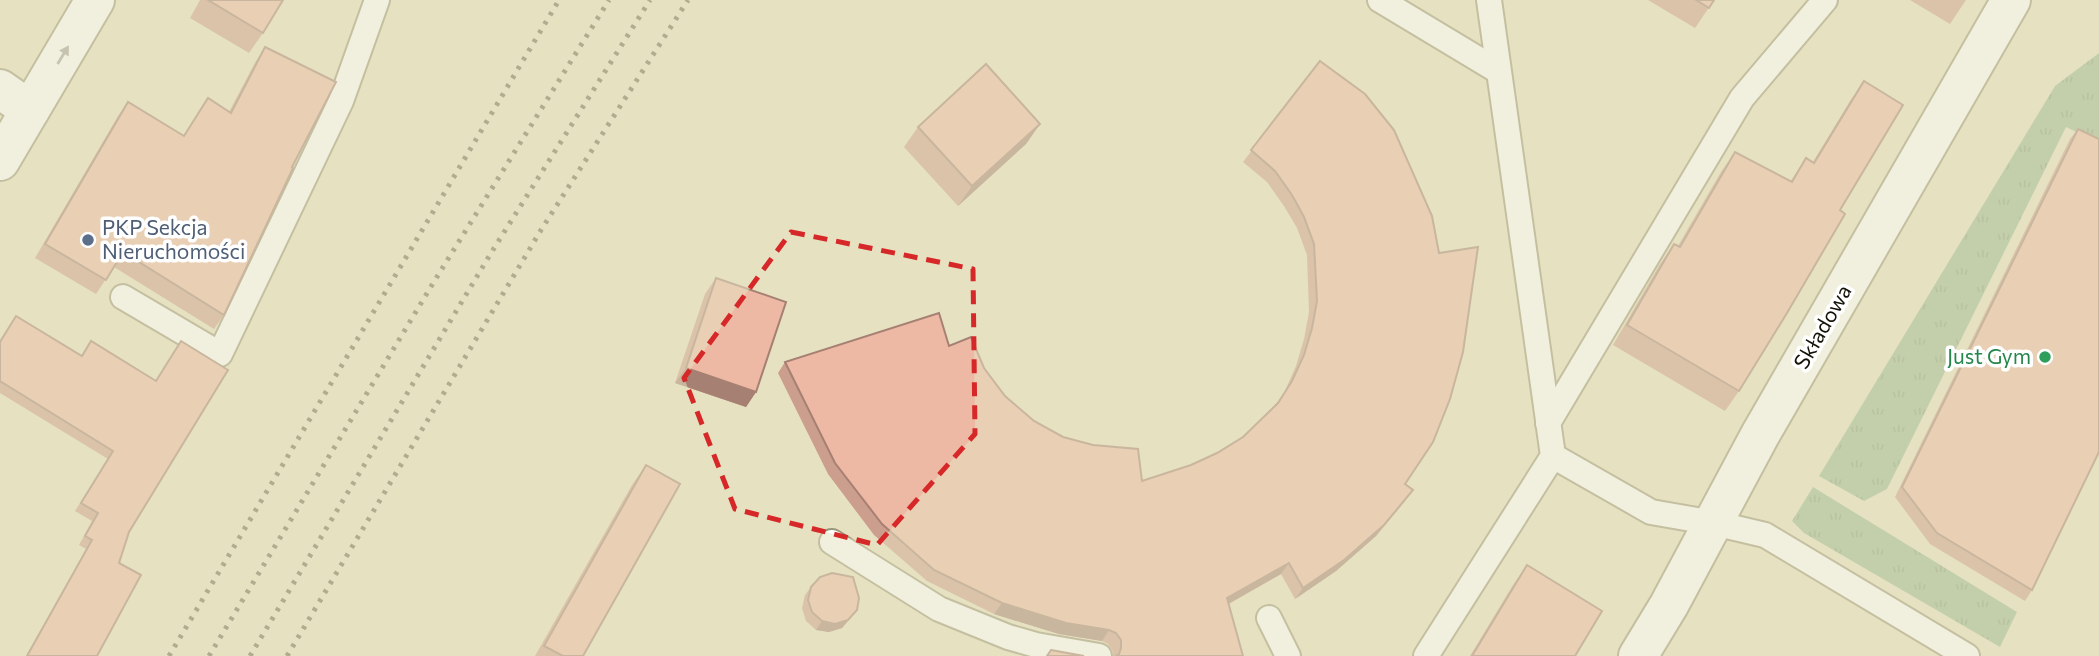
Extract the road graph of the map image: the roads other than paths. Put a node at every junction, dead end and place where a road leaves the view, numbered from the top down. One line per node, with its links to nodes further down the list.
1 (95, 0): 8 (street, one-way to 1)
2 (377, 0): 10 (lane)
3 (1380, 0): 7 (lane)
4 (1489, 0): 7 (lane)
5 (1825, 0): 11 (lane)
6 (2011, 0): 13 (street, Składowa)
7 (1499, 71): 11 (lane)
8 (15, 99): 9 (street)
9 (0, 161)
10 (123, 297)
11 (1548, 423): 12 (lane)
12 (1553, 456): 13 (lane); 19 (lane)
13 (1714, 523): 20 (street, Składowa); 21 (lane)
14 (831, 542): 16 (lane)
15 (1269, 618): 18 (lane)
16 (1032, 650): 17 (lane)
17 (1099, 656)
18 (1288, 656)
19 (1426, 656)
20 (1638, 656)
21 (1967, 656)

